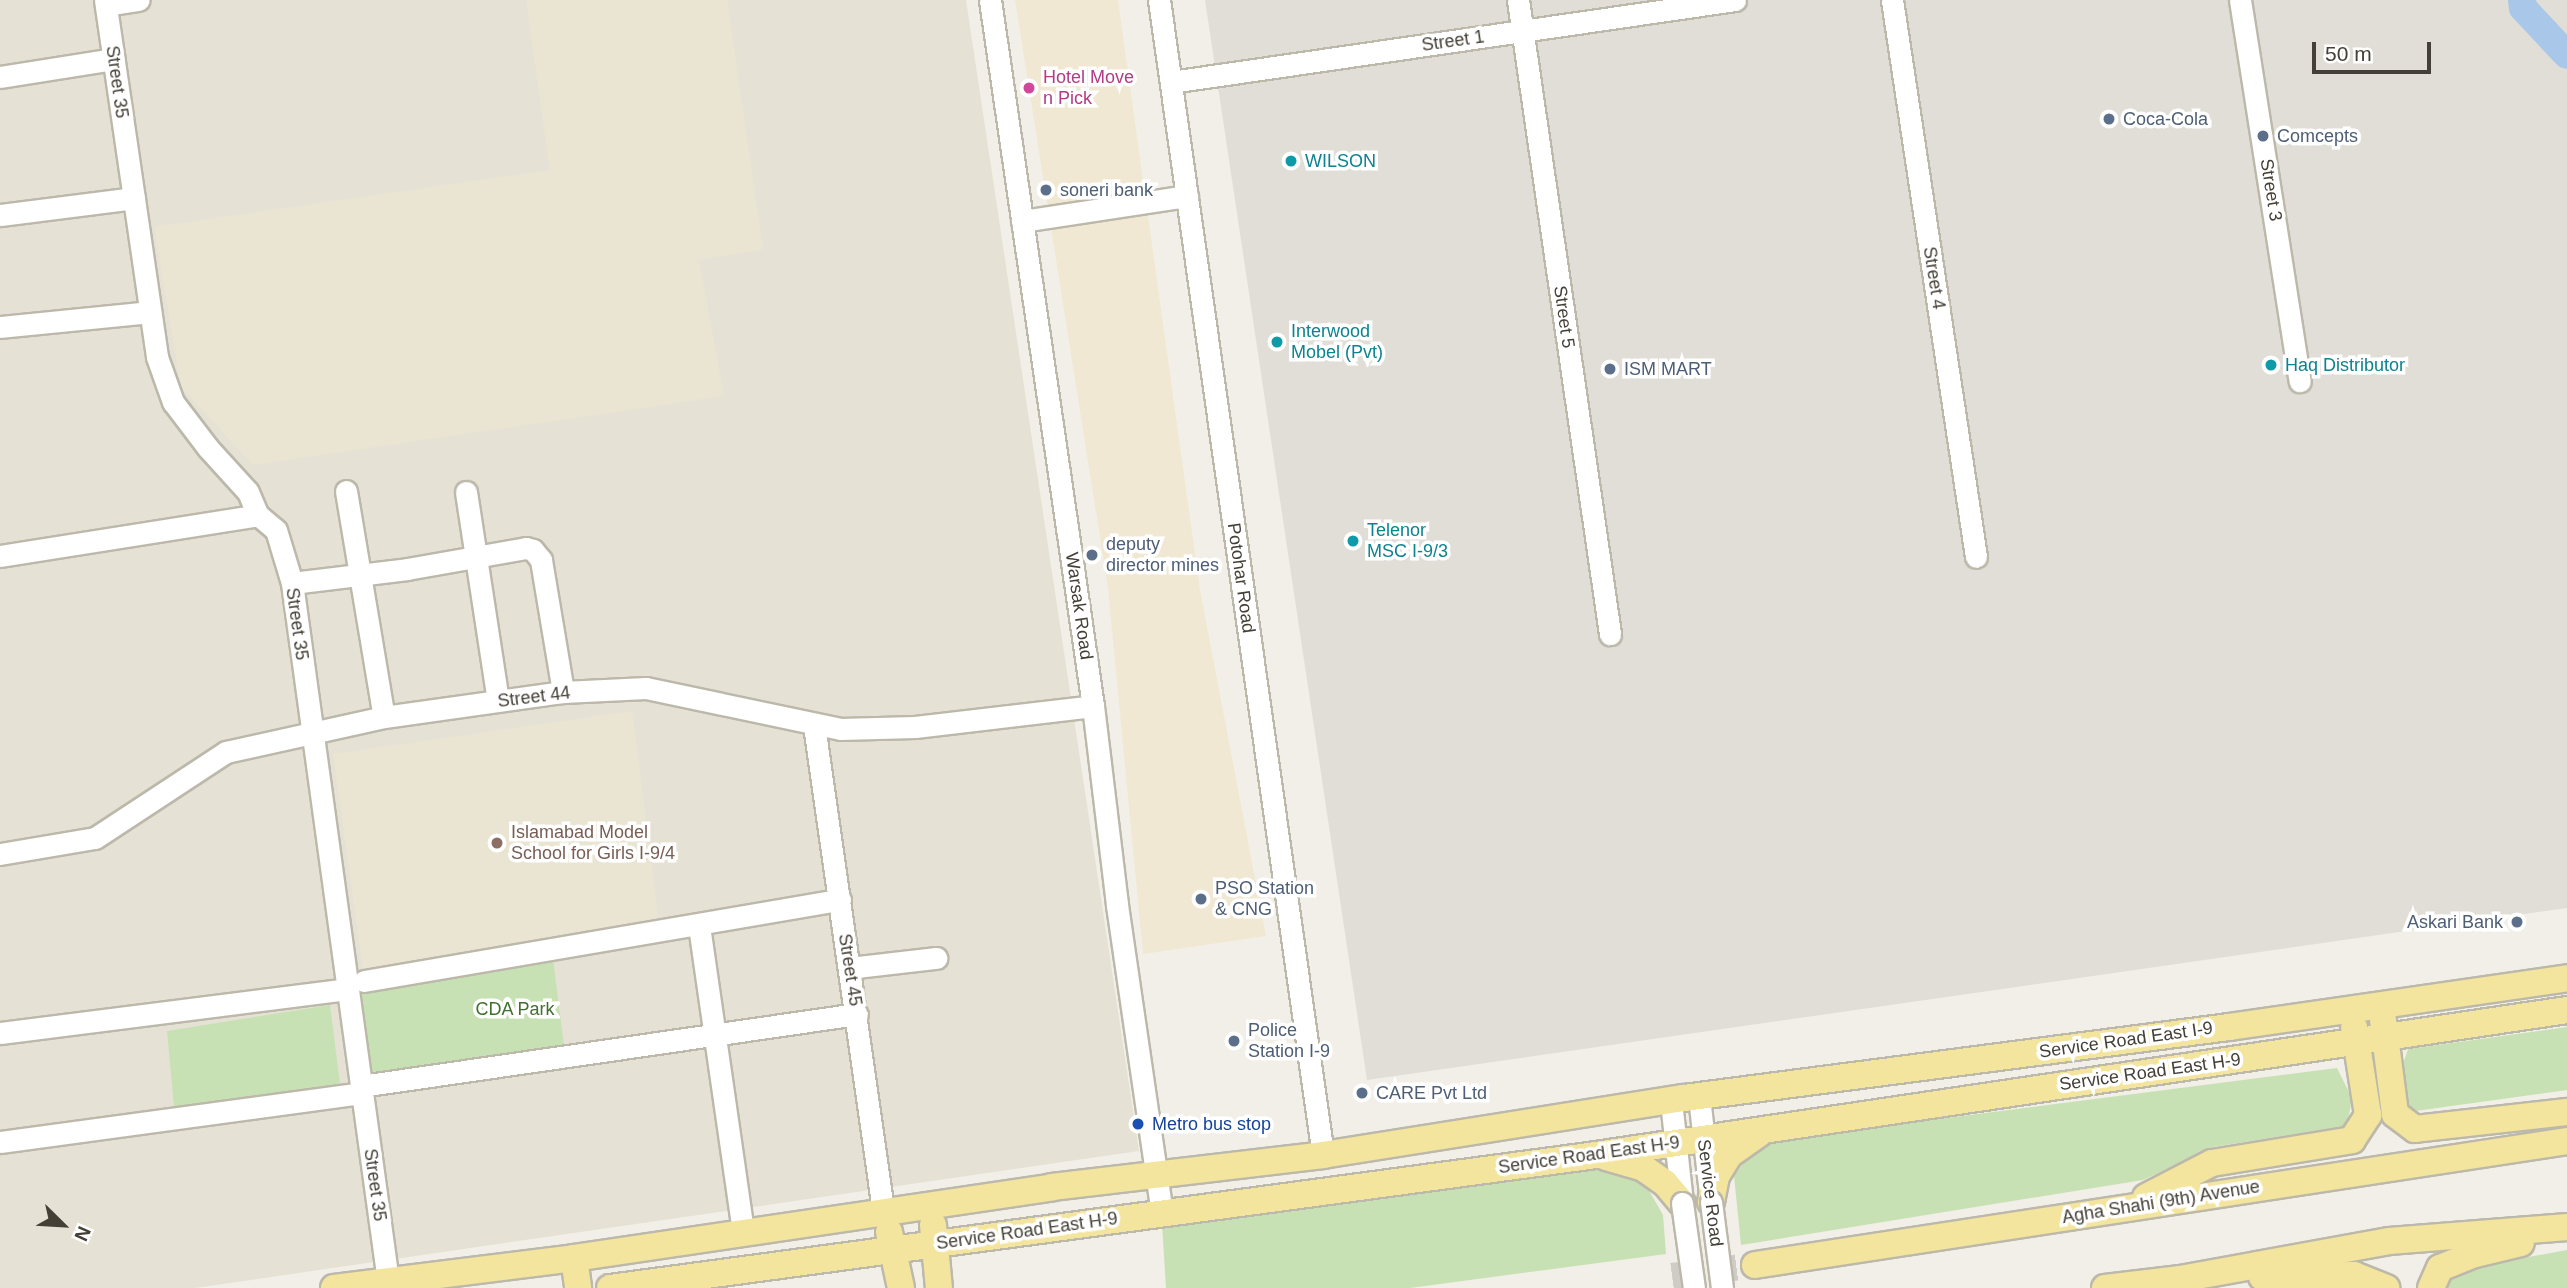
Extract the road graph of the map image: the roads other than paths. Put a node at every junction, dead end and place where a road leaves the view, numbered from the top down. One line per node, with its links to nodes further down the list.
1 (139, 0): 8 (street)
2 (990, 0): 16 (street, Warsak Road)
3 (1158, 0): 12 (street, Potohar Road)
4 (1518, 0): 9 (street, Street 5)
5 (1735, 0): 9 (street, Street 1)
6 (1892, 0): 24 (street, Street 4)
7 (2240, 0): 19 (street, Street 3)
8 (105, 2): 10 (street, Street 35)
9 (1522, 30): 12 (street, Street 1); 28 (street, Street 5)
10 (114, 60): 11 (street); 14 (street, Street 35)
11 (0, 77)
12 (1171, 82): 13 (street, Potohar Road)
13 (1187, 196): 16 (street); 58 (street, Potohar Road)
14 (134, 198): 15 (street); 17 (street, Street 35)
15 (0, 215)
16 (1022, 221): 31 (street, Warsak Road)
17 (150, 312): 18 (street); 22 (street, Street 35)
18 (0, 327)
19 (2300, 381)
20 (346, 491): 26 (street)
21 (467, 492): 25 (street)
22 (258, 515): 23 (street); 27 (street, Street 35)
23 (0, 556)
24 (1976, 557)
25 (475, 558): 26 (street); 29 (street); 30 (street)
26 (362, 575): 27 (street); 32 (street)
27 (292, 583): 34 (street, Street 35)
28 (1610, 634)
29 (563, 692): 30 (street, Street 44); 33 (street, Street 44)
30 (498, 701): 32 (street, Street 44)
31 (1094, 706): 33 (street, Street 44); 60 (street, Warsak Road)
32 (384, 717): 34 (street, Street 44)
33 (814, 725): 36 (street, Street 45)
34 (312, 731): 35 (street, Street 44); 41 (street, Street 35)
35 (0, 854)
36 (840, 900): 37 (street); 39 (street, Street 45)
37 (699, 926): 41 (street); 47 (street)
38 (936, 958): 39 (street)
39 (849, 968): 45 (street, Street 45)
40 (2567, 978): 42 (main road, Service Road East I-9)
41 (356, 985): 46 (street); 50 (street, Street 35)
42 (2381, 1005): 43 (main road, Service Road East I-9); 48 (main road)
43 (2351, 1010): 49 (main road); 51 (main road, Service Road East I-9)
44 (2567, 1010): 48 (main road, Service Road East H-9)
45 (857, 1014): 47 (street); 66 (street, Street 45)
46 (0, 1033)
47 (714, 1037): 50 (street); 68 (street)
48 (2385, 1038): 49 (main road, Service Road East H-9); 52 (main road)
49 (2356, 1042): 53 (main road, Service Road East H-9); 64 (main road)
50 (362, 1089): 56 (street); 75 (street, Street 35)
51 (1685, 1099): 54 (street, Service Road); 57 (street, Service Road); 58 (main road)
52 (2567, 1112)
53 (1773, 1128): 54 (main road, Service Road East H-9); 61 (main road)
54 (1703, 1139): 57 (main road, Service Road East H-9); 61 (street, Service Road)
55 (2567, 1141): 64 (main road, Agha Shahi (9th) Avenue)
56 (0, 1142)
57 (1675, 1143): 59 (main road, Service Road East H-9); 62 (street, Service Road)
58 (1323, 1155): 60 (main road)
59 (1589, 1156): 62 (main road); 65 (main road, Service Road East H-9)
60 (1157, 1175): 63 (main road); 65 (street, Warsak Road)
61 (1711, 1202): 82 (street, Service Road, bridge)
62 (1682, 1203): 81 (street, Service Road, bridge)
63 (930, 1206): 66 (main road); 70 (main road)
64 (2126, 1208): 73 (main road, Agha Shahi (9th) Avenue)
65 (1162, 1212): 70 (main road, Service Road East H-9)
66 (884, 1214): 68 (main road); 71 (main road)
67 (2567, 1227): 74 (main road)
68 (743, 1233): 72 (main road)
69 (2567, 1233): 85 (main road)
70 (936, 1243): 71 (main road, Service Road East H-9); 80 (main road)
71 (893, 1248): 78 (main road, Service Road East H-9); 79 (main road)
72 (574, 1258): 75 (main road); 77 (main road)
73 (1755, 1265)
74 (2179, 1279): 83 (main road); 84 (main road)
75 (389, 1284): 76 (main road)
76 (334, 1288)
77 (578, 1288)
78 (610, 1288)
79 (901, 1288)
80 (939, 1288)
81 (1694, 1288)
82 (1722, 1288)
83 (2105, 1288)
84 (2387, 1288)
85 (2431, 1288)

